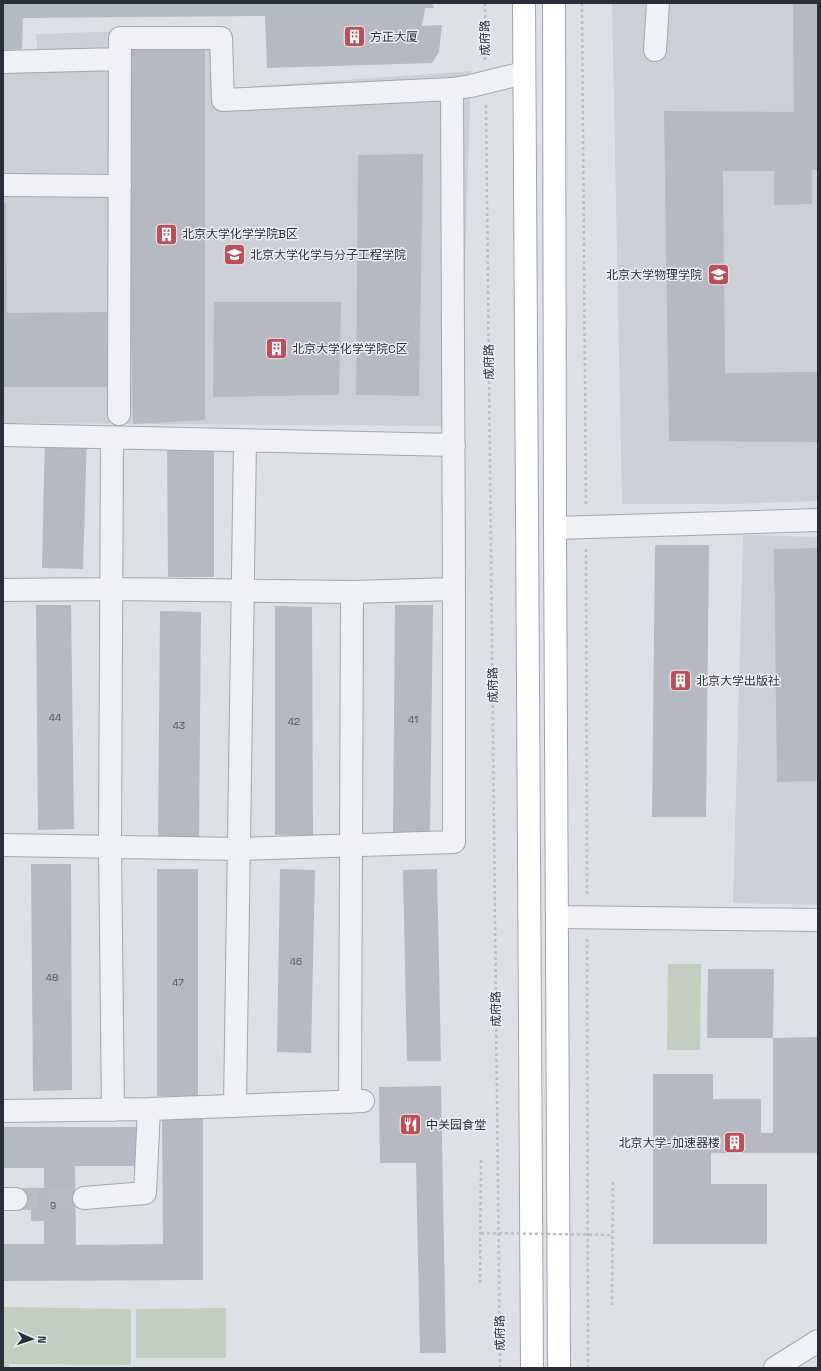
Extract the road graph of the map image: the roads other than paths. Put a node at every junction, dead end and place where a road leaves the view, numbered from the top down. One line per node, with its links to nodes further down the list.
1 (524, 3): 7 (main road)
2 (554, 3): 17 (main road)
3 (658, 3): 4 (street)
4 (655, 50)
5 (120, 59): 6 (street); 8 (street); 10 (street)
6 (3, 62)
7 (524, 73): 8 (street); 35 (main road)
8 (452, 89): 15 (street)
9 (3, 185): 10 (street)
10 (120, 186): 11 (street)
11 (119, 414)
12 (3, 435): 13 (street)
13 (112, 438): 14 (street); 18 (street)
14 (245, 442): 15 (street); 21 (street)
15 (454, 445): 19 (street)
16 (818, 520): 17 (street)
17 (555, 528): 27 (main road)
18 (112, 589): 20 (street); 21 (street); 24 (street)
19 (454, 589): 22 (street); 25 (street)
20 (3, 590)
21 (243, 591): 22 (street); 26 (street)
22 (352, 592): 25 (street)
23 (3, 845): 24 (street)
24 (110, 846): 26 (street); 31 (street)
25 (351, 846): 26 (street); 29 (street)
26 (239, 849): 29 (street)
27 (557, 918): 28 (street); 36 (main road)
28 (818, 920)
29 (235, 1106): 30 (street)
30 (149, 1109): 31 (street); 33 (street)
31 (113, 1110): 32 (street)
32 (3, 1111)
33 (84, 1198)
34 (818, 1341): 37 (street)
35 (532, 1368)
36 (559, 1368)
37 (776, 1368)

